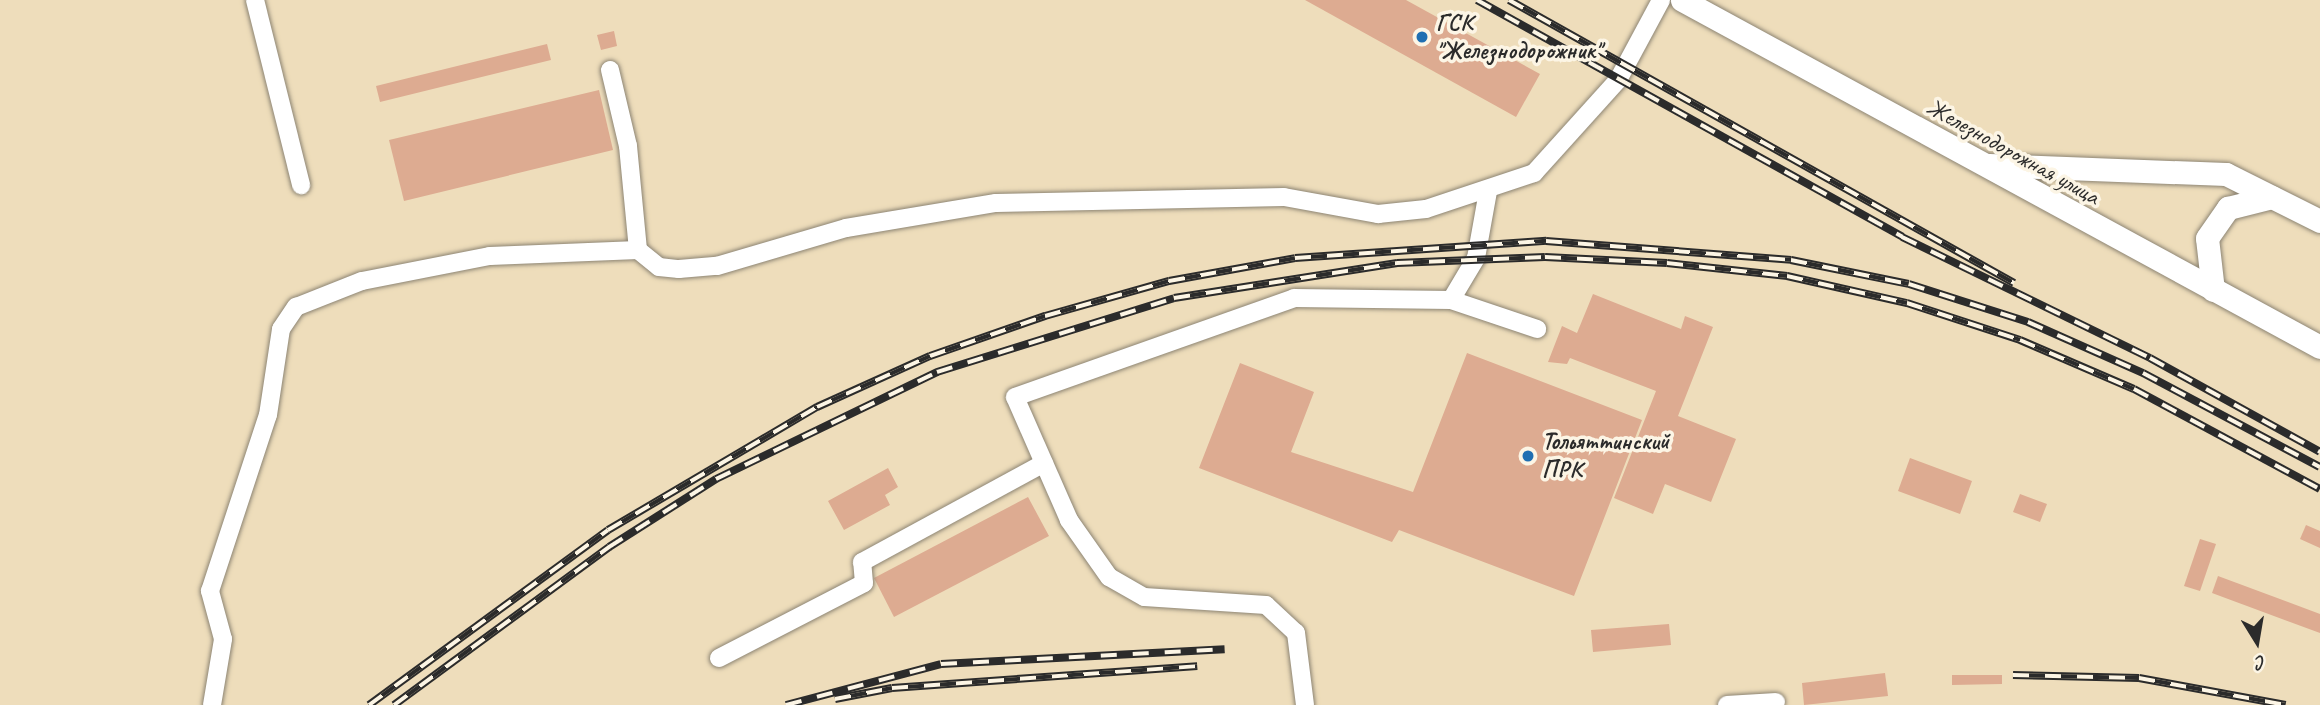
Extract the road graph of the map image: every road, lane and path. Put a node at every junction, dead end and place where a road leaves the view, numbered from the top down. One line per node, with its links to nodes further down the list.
1 (255, 0): 6 (street)
2 (1661, 0): 7 (street)
3 (1682, 0): 5 (main road, Железнодорожная улица)
4 (610, 70): 10 (street)
5 (1982, 165): 8 (main road); 11 (main road, Железнодорожная улица)
6 (301, 184)
7 (1488, 191): 10 (street); 12 (street)
8 (2272, 197): 9 (main road); 11 (main road)
9 (2320, 221)
10 (638, 250): 18 (street)
11 (2213, 290): 14 (main road, Железнодорожная улица)
12 (1451, 300): 13 (street); 15 (street)
13 (1537, 328)
14 (2320, 347)
15 (1044, 463): 16 (street); 19 (street)
16 (719, 658)
17 (1776, 702): 20 (street)
18 (212, 705)
19 (1305, 705)
20 (1727, 705)

